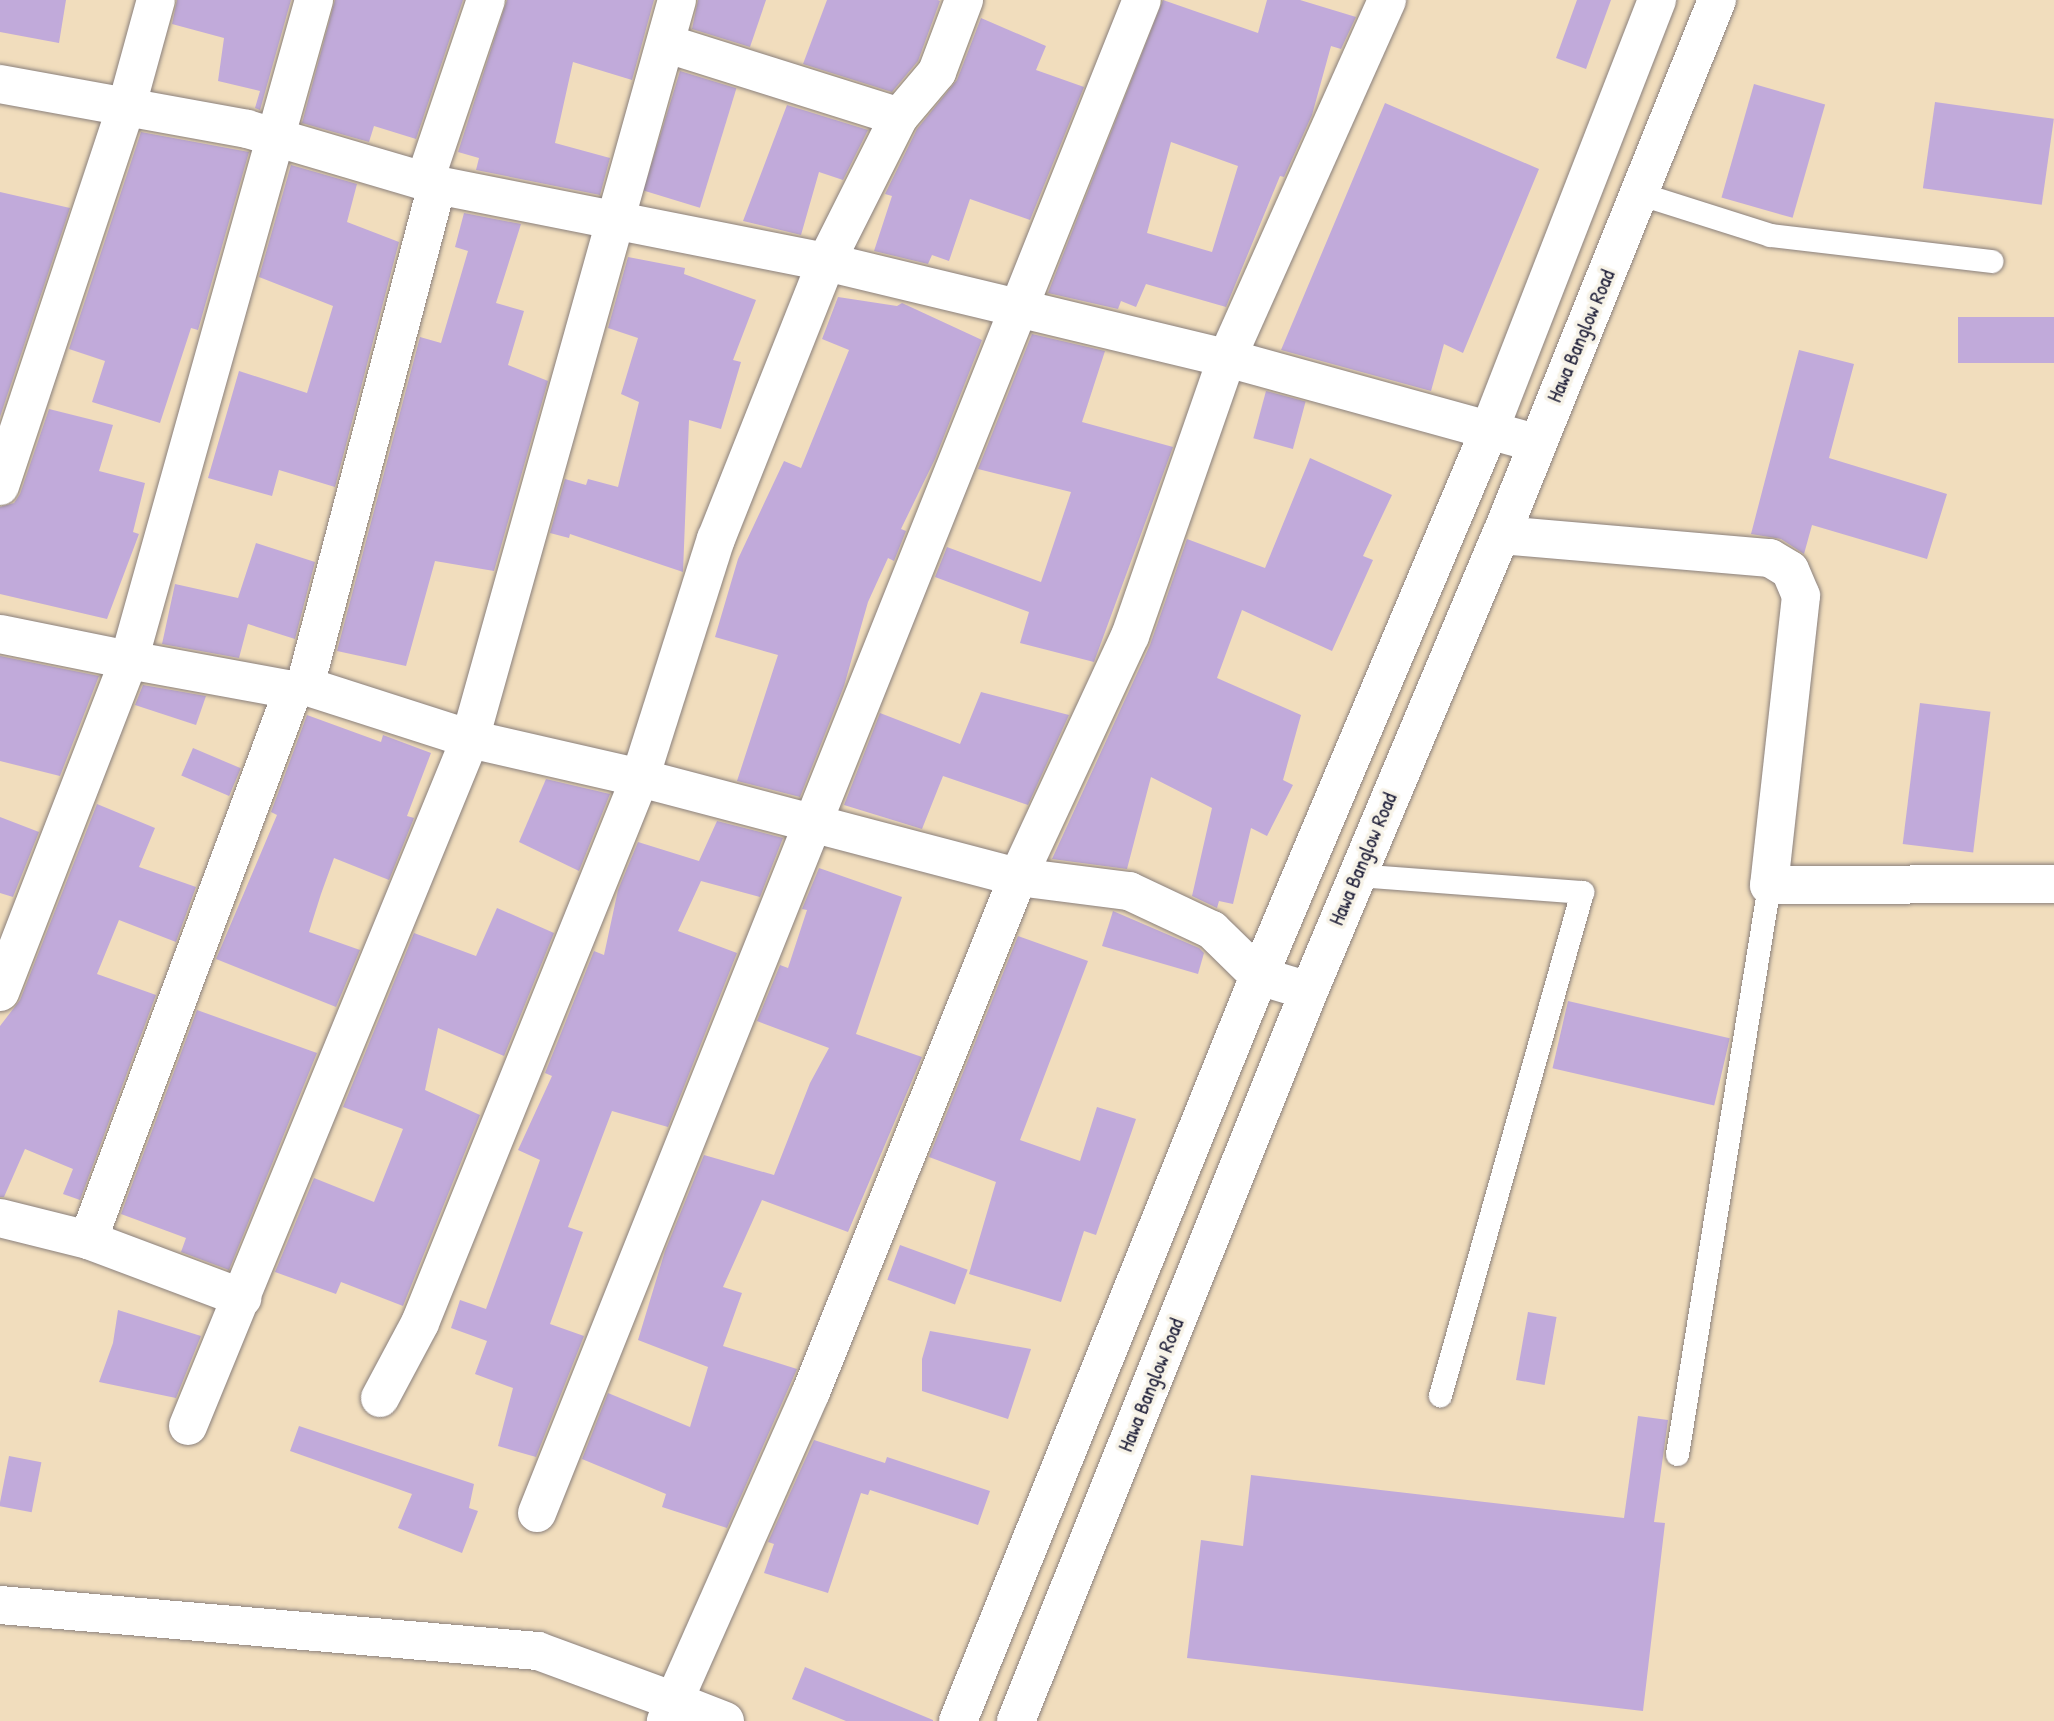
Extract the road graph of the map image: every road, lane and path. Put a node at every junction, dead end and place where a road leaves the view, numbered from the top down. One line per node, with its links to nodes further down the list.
1 (156, 0): 12 (street)
2 (314, 0): 14 (street)
3 (486, 0): 15 (street)
4 (677, 0): 10 (street)
5 (964, 0): 13 (street)
6 (1142, 0): 20 (street)
7 (1387, 0): 21 (street)
8 (1657, 0): 22 (street)
9 (1717, 0): 16 (street, Hawa Banglow Road)
10 (668, 44): 13 (street); 17 (street)
11 (0, 84): 12 (street)
12 (127, 105): 14 (street); 24 (street)
13 (899, 117): 19 (street)
14 (278, 136): 15 (street); 27 (street)
15 (431, 183): 17 (street); 28 (street)
16 (1641, 194): 18 (lane); 23 (street, Hawa Banglow Road)
17 (612, 222): 19 (street); 29 (street)
18 (1991, 261)
19 (826, 262): 20 (street); 30 (street)
20 (1022, 309): 21 (street); 31 (street)
21 (1227, 358): 22 (street); 33 (street)
22 (1489, 431): 23 (street); 36 (street)
23 (1536, 443): 25 (street, Hawa Banglow Road)
24 (0, 486)
25 (1501, 535): 32 (street, Hawa Banglow Road); 35 (street)
26 (0, 634): 27 (street)
27 (129, 660): 28 (street); 38 (street)
28 (299, 688): 29 (street); 40 (street)
29 (470, 739): 30 (street); 41 (street)
30 (640, 778): 31 (street); 43 (street)
31 (812, 825): 33 (street); 46 (street)
32 (1356, 875): 37 (street, Hawa Banglow Road); 42 (lane)
33 (1018, 877): 36 (street); 48 (street)
34 (2054, 884): 35 (street)
35 (1769, 886): 45 (lane)
36 (1259, 976): 37 (street); 50 (street)
37 (1309, 991): 51 (street, Hawa Banglow Road)
38 (0, 992)
39 (0, 1218): 40 (street)
40 (88, 1240): 41 (street)
41 (242, 1298): 44 (street)
42 (1440, 1395)
43 (380, 1398)
44 (188, 1426)
45 (1676, 1454)
46 (537, 1513)
47 (0, 1605): 48 (street)
48 (670, 1711): 49 (street)
49 (725, 1721)
50 (958, 1721)
51 (1016, 1721)

